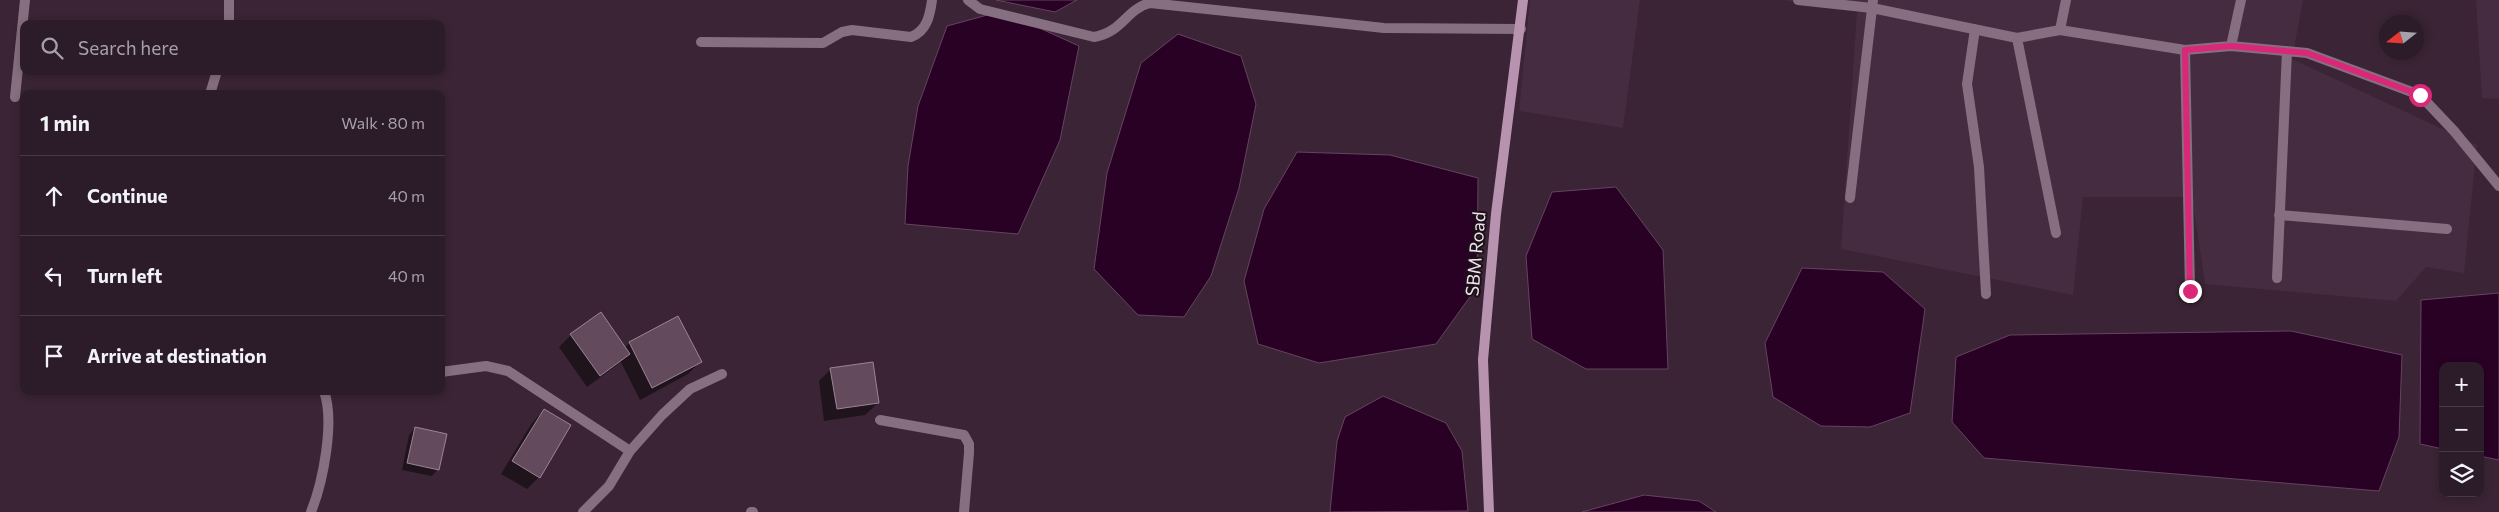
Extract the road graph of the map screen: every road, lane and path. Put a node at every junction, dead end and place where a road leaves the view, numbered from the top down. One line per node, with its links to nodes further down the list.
1 (24, 0): 10 (street)
2 (229, 0): 11 (street)
3 (932, 0): 16 (street)
4 (968, 0): 12 (street)
5 (1524, 0): 12 (street, SBM Road)
6 (1798, 0): 9 (street)
7 (2066, 0): 14 (street)
8 (2241, 0): 18 (street)
9 (1873, 4): 13 (street); 25 (street)
10 (22, 20)
11 (228, 20)
12 (1521, 29): 40 (street, SBM Road)
13 (1975, 29): 15 (street); 31 (street)
14 (2060, 30): 15 (street); 19 (street)
15 (2017, 38): 28 (street)
16 (701, 42)
17 (20, 43): 23 (street)
18 (2231, 46): 19 (street); 20 (street)
19 (2185, 50): 30 (street)
20 (2287, 51): 24 (street); 26 (street)
21 (216, 75): 22 (street)
22 (211, 90)
23 (15, 97)
24 (2499, 186)
25 (1850, 198)
26 (2279, 215): 27 (street); 29 (street)
27 (2447, 229)
28 (2056, 233)
29 (2277, 278)
30 (2190, 291)
31 (1986, 294)
32 (445, 371): 36 (street)
33 (722, 374): 36 (street)
34 (326, 395): 37 (street)
35 (880, 420): 39 (street)
36 (630, 451): 38 (street)
37 (310, 512)
38 (584, 512)
39 (964, 512)
40 (1489, 512)

